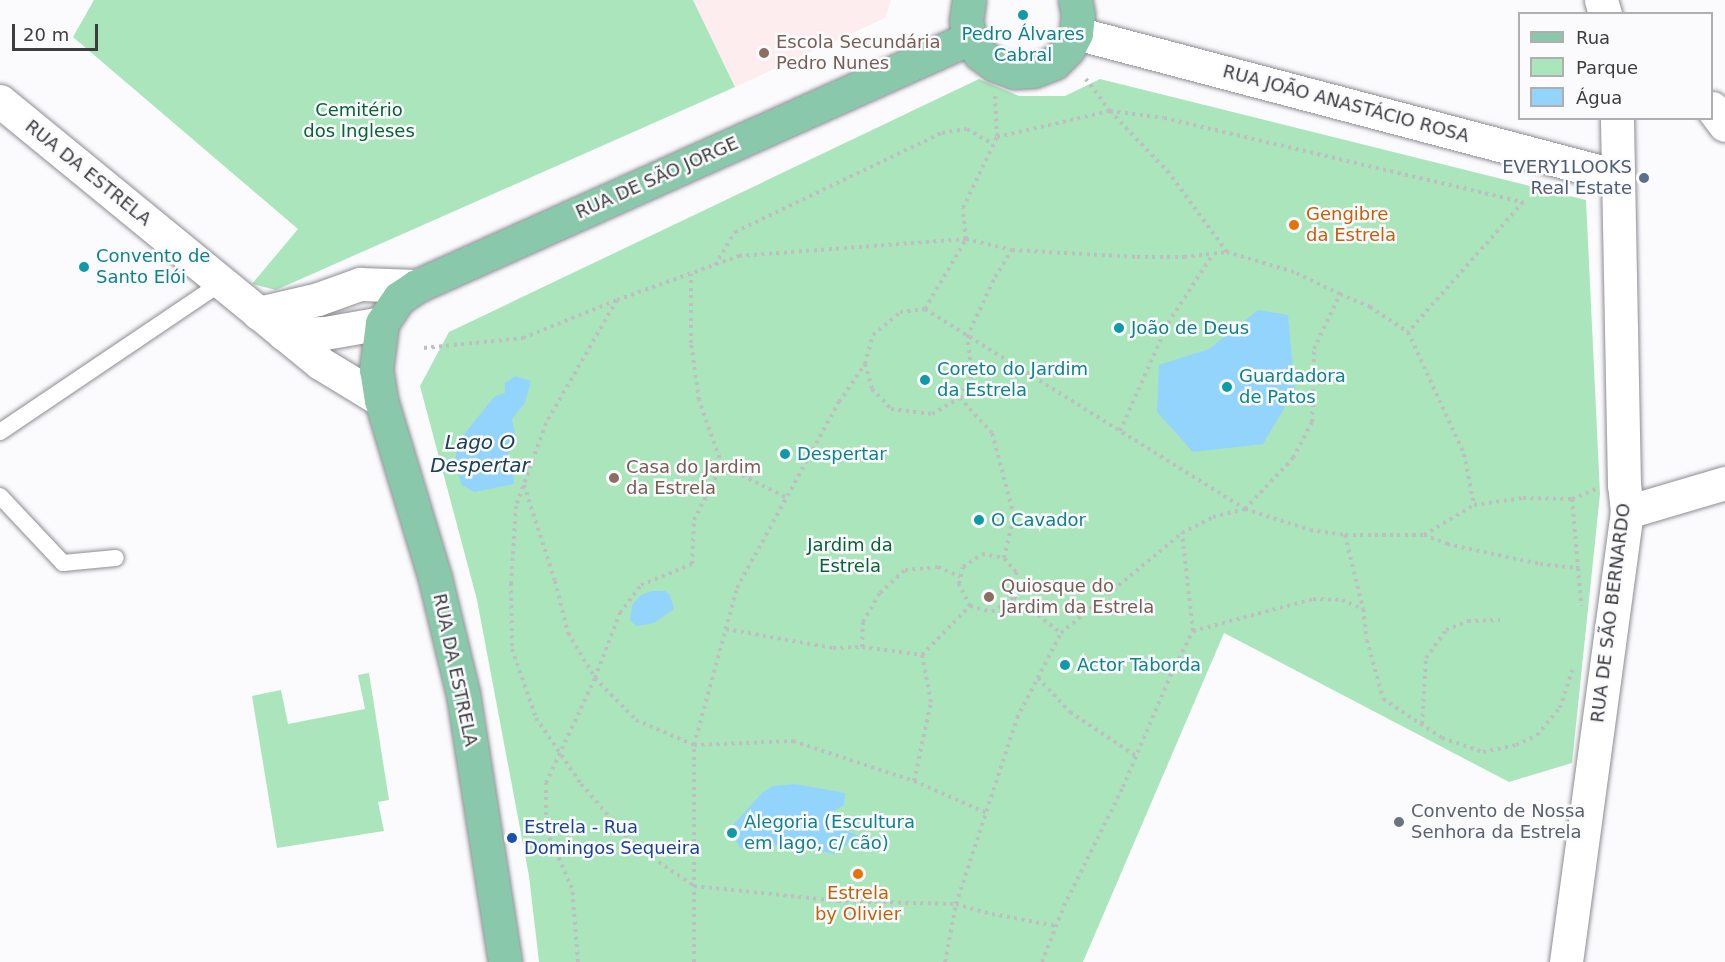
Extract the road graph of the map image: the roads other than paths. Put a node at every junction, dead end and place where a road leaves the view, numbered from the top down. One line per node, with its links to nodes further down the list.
1 (969, 0): 4 (main road)
2 (1075, 0): 3 (main road)
3 (1076, 33): 4 (main road); 9 (street, RUA JOÃO ANASTÁCIO ROSA)
4 (970, 38): 11 (main road, RUA DE SÃO JORGE)
5 (0, 101): 10 (street, RUA DA ESTRELA)
6 (1713, 109): 8 (street)
7 (1617, 120): 9 (street, RUA DE SÃO BERNARDO)
8 (1725, 125)
9 (1617, 176): 19 (street, RUA DE SÃO BERNARDO)
10 (222, 282): 12 (street, RUA DA ESTRELA); 16 (lane)
11 (417, 286): 12 (street); 14 (main road, RUA DE SÃO JORGE)
12 (258, 313): 13 (street, RUA DA ESTRELA)
13 (284, 334): 14 (street); 15 (street, RUA DA ESTRELA)
14 (379, 337): 15 (main road, RUA DA ESTRELA)
15 (381, 400): 21 (main road, RUA DA ESTRELA)
16 (0, 432)
17 (1725, 483): 19 (street)
18 (0, 496): 20 (lane)
19 (1627, 512): 22 (street, RUA DE SÃO BERNARDO)
20 (116, 558)
21 (501, 956)
22 (1566, 962)

